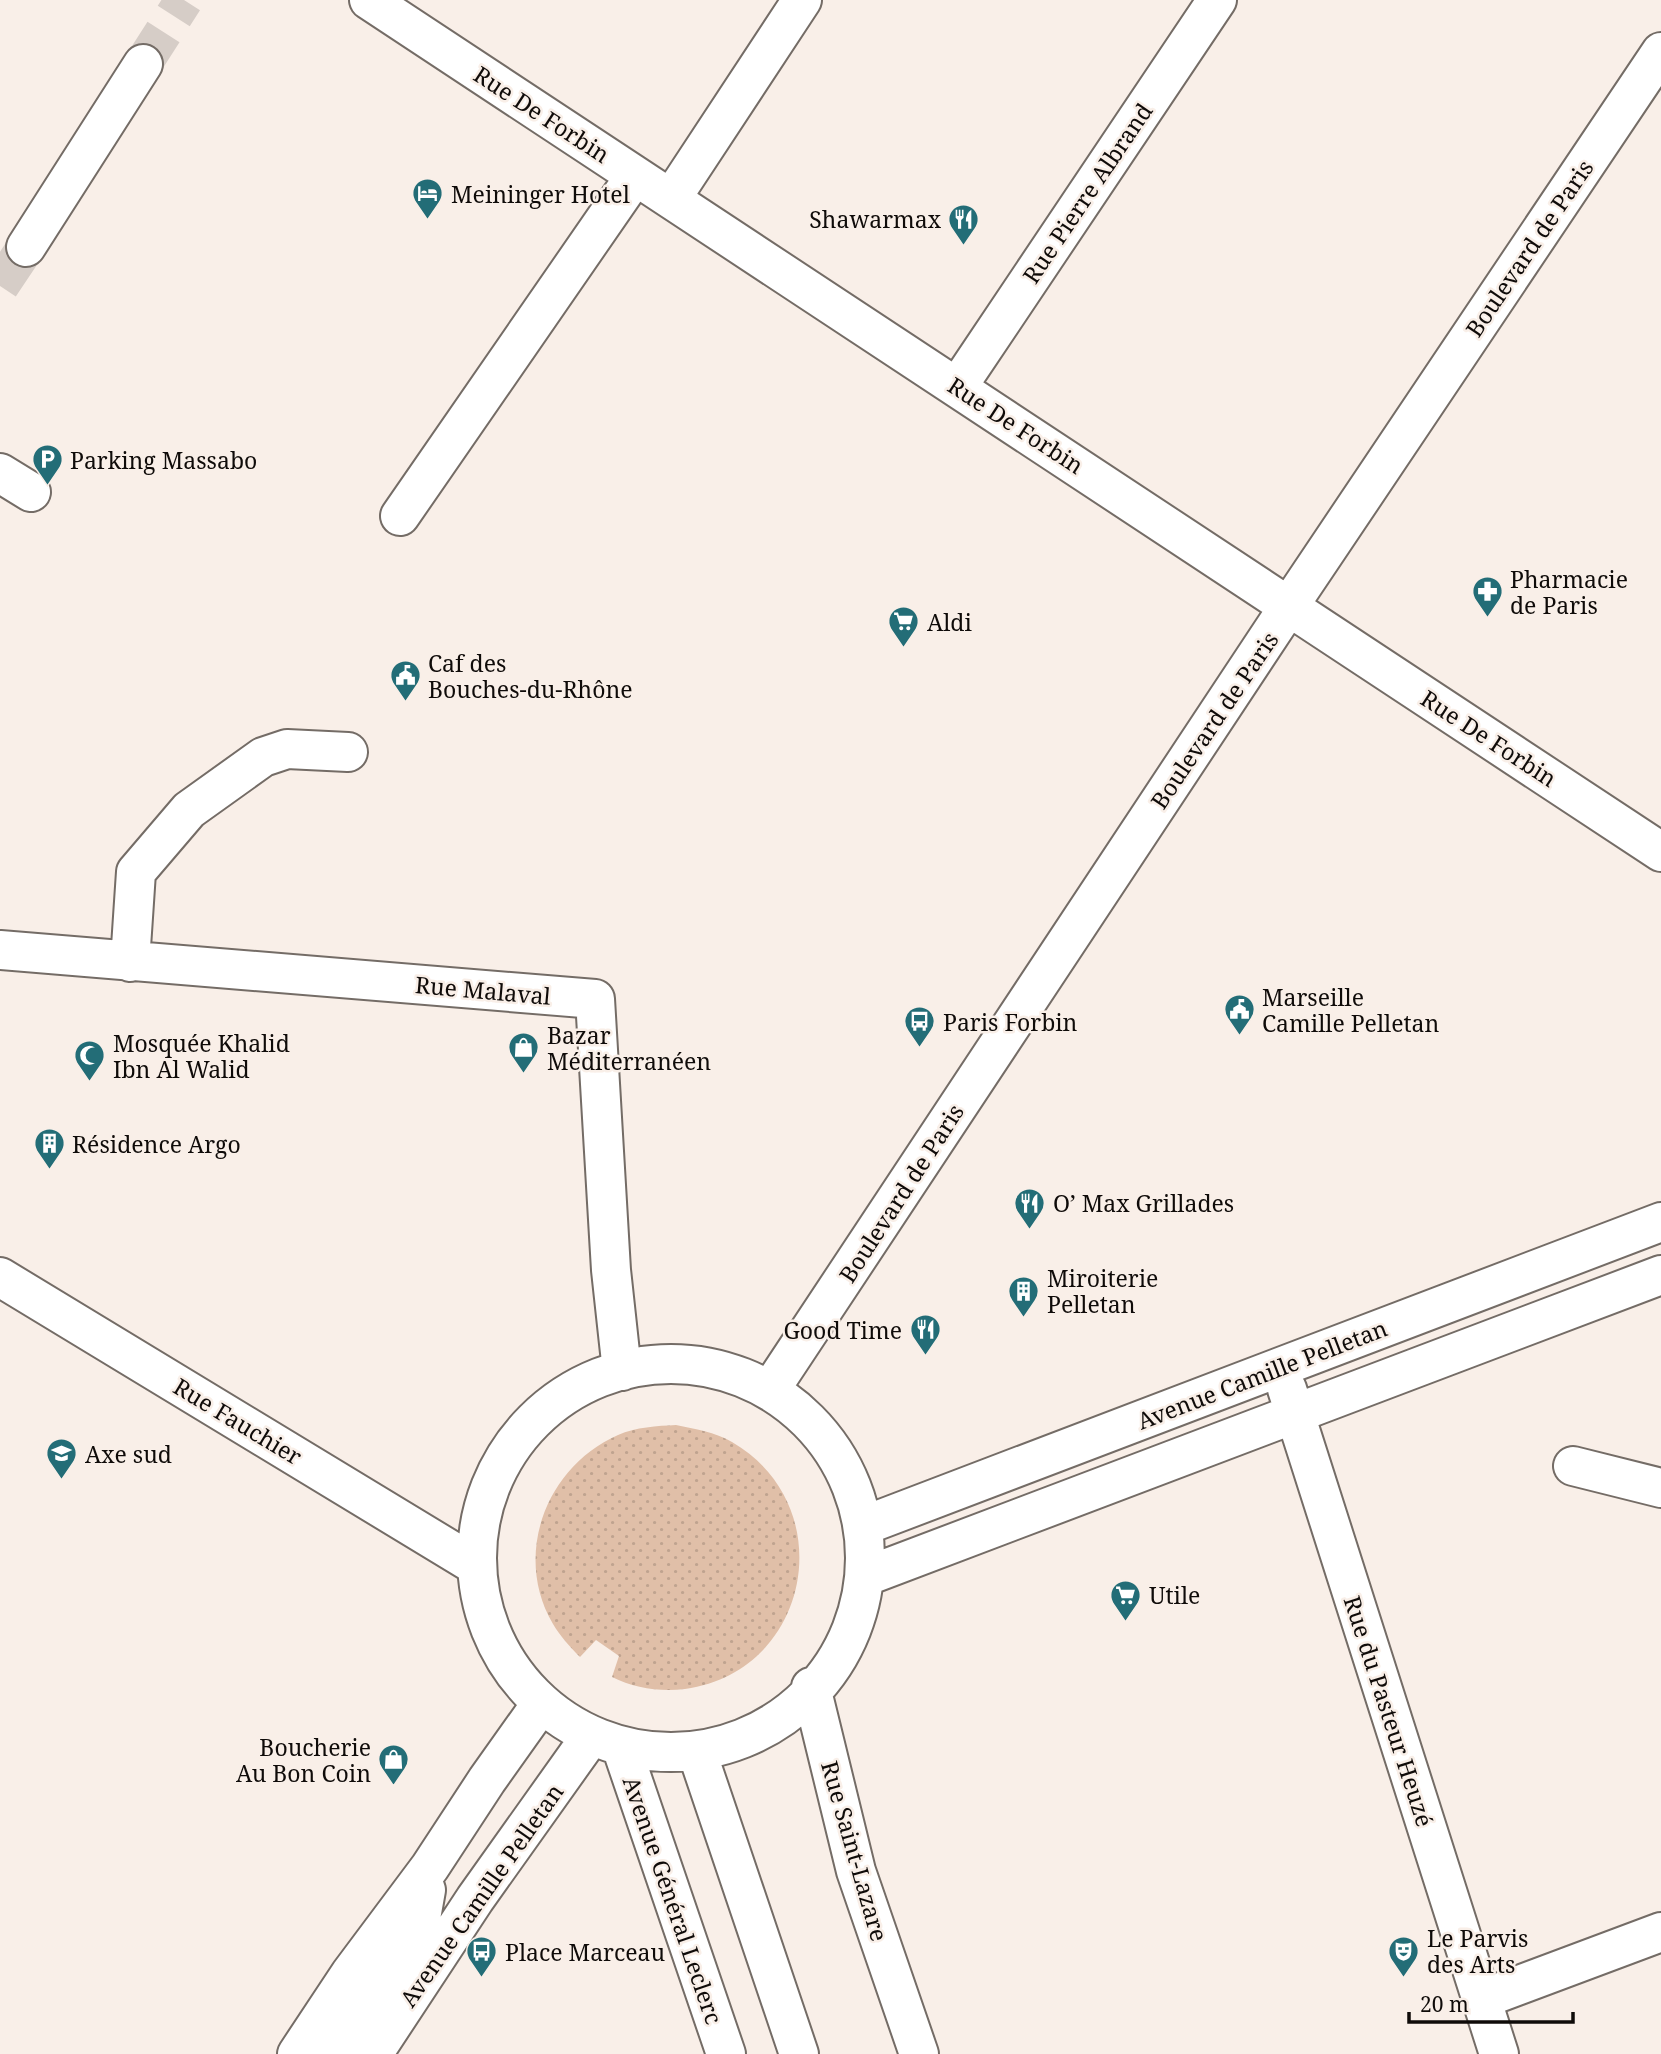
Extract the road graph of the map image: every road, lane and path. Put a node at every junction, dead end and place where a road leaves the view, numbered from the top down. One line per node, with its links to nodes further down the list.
1 (369, 0): 6 (street, Rue De Forbin)
2 (802, 0): 7 (street)
3 (1217, 0): 9 (street, Rue Pierre Albrand)
4 (1661, 52): 11 (street, Boulevard de Paris)
5 (143, 64): 8 (street)
6 (635, 176): 7 (street, Rue De Forbin); 10 (street)
7 (671, 199): 9 (street, Rue De Forbin)
8 (26, 247)
9 (958, 386): 11 (street, Rue De Forbin)
10 (400, 516)
11 (1289, 606): 13 (street, Rue De Forbin); 21 (street, Boulevard de Paris)
12 (348, 752): 15 (street)
13 (1661, 852)
14 (0, 950): 15 (street, Rue Malaval)
15 (130, 962): 20 (street, Rue Malaval)
16 (1661, 1222): 19 (street, Avenue Camille Pelletan)
17 (1661, 1275): 22 (street)
18 (0, 1277): 26 (street, Rue Fauchier)
19 (1279, 1367): 22 (street, Rue du Pasteur Heuzé); 25 (street, Avenue Camille Pelletan)
20 (622, 1371): 21 (street); 26 (street)
21 (771, 1390): 25 (street)
22 (1296, 1414): 27 (street); 34 (street, Rue du Pasteur Heuzé)
23 (1573, 1466): 24 (street)
24 (1661, 1488)
25 (863, 1526): 27 (street)
26 (475, 1565): 29 (street)
27 (864, 1577): 28 (street)
28 (811, 1687): 31 (street); 40 (street, Rue Saint-Lazare)
29 (541, 1704): 30 (street); 32 (street, Avenue Camille Pelletan)
30 (606, 1741): 31 (street); 37 (street, Avenue Camille Pelletan); 38 (street, Avenue Général Leclerc)
31 (698, 1755): 39 (street)
32 (430, 1867): 35 (street, Avenue Camille Pelletan); 36 (street, Avenue Camille Pelletan)
33 (1661, 1932): 34 (street)
34 (1482, 1999): 41 (street, Rue du Pasteur Heuzé)
35 (297, 2054)
36 (333, 2054)
37 (373, 2054)
38 (726, 2054)
39 (799, 2054)
40 (919, 2054)
41 (1499, 2054)

